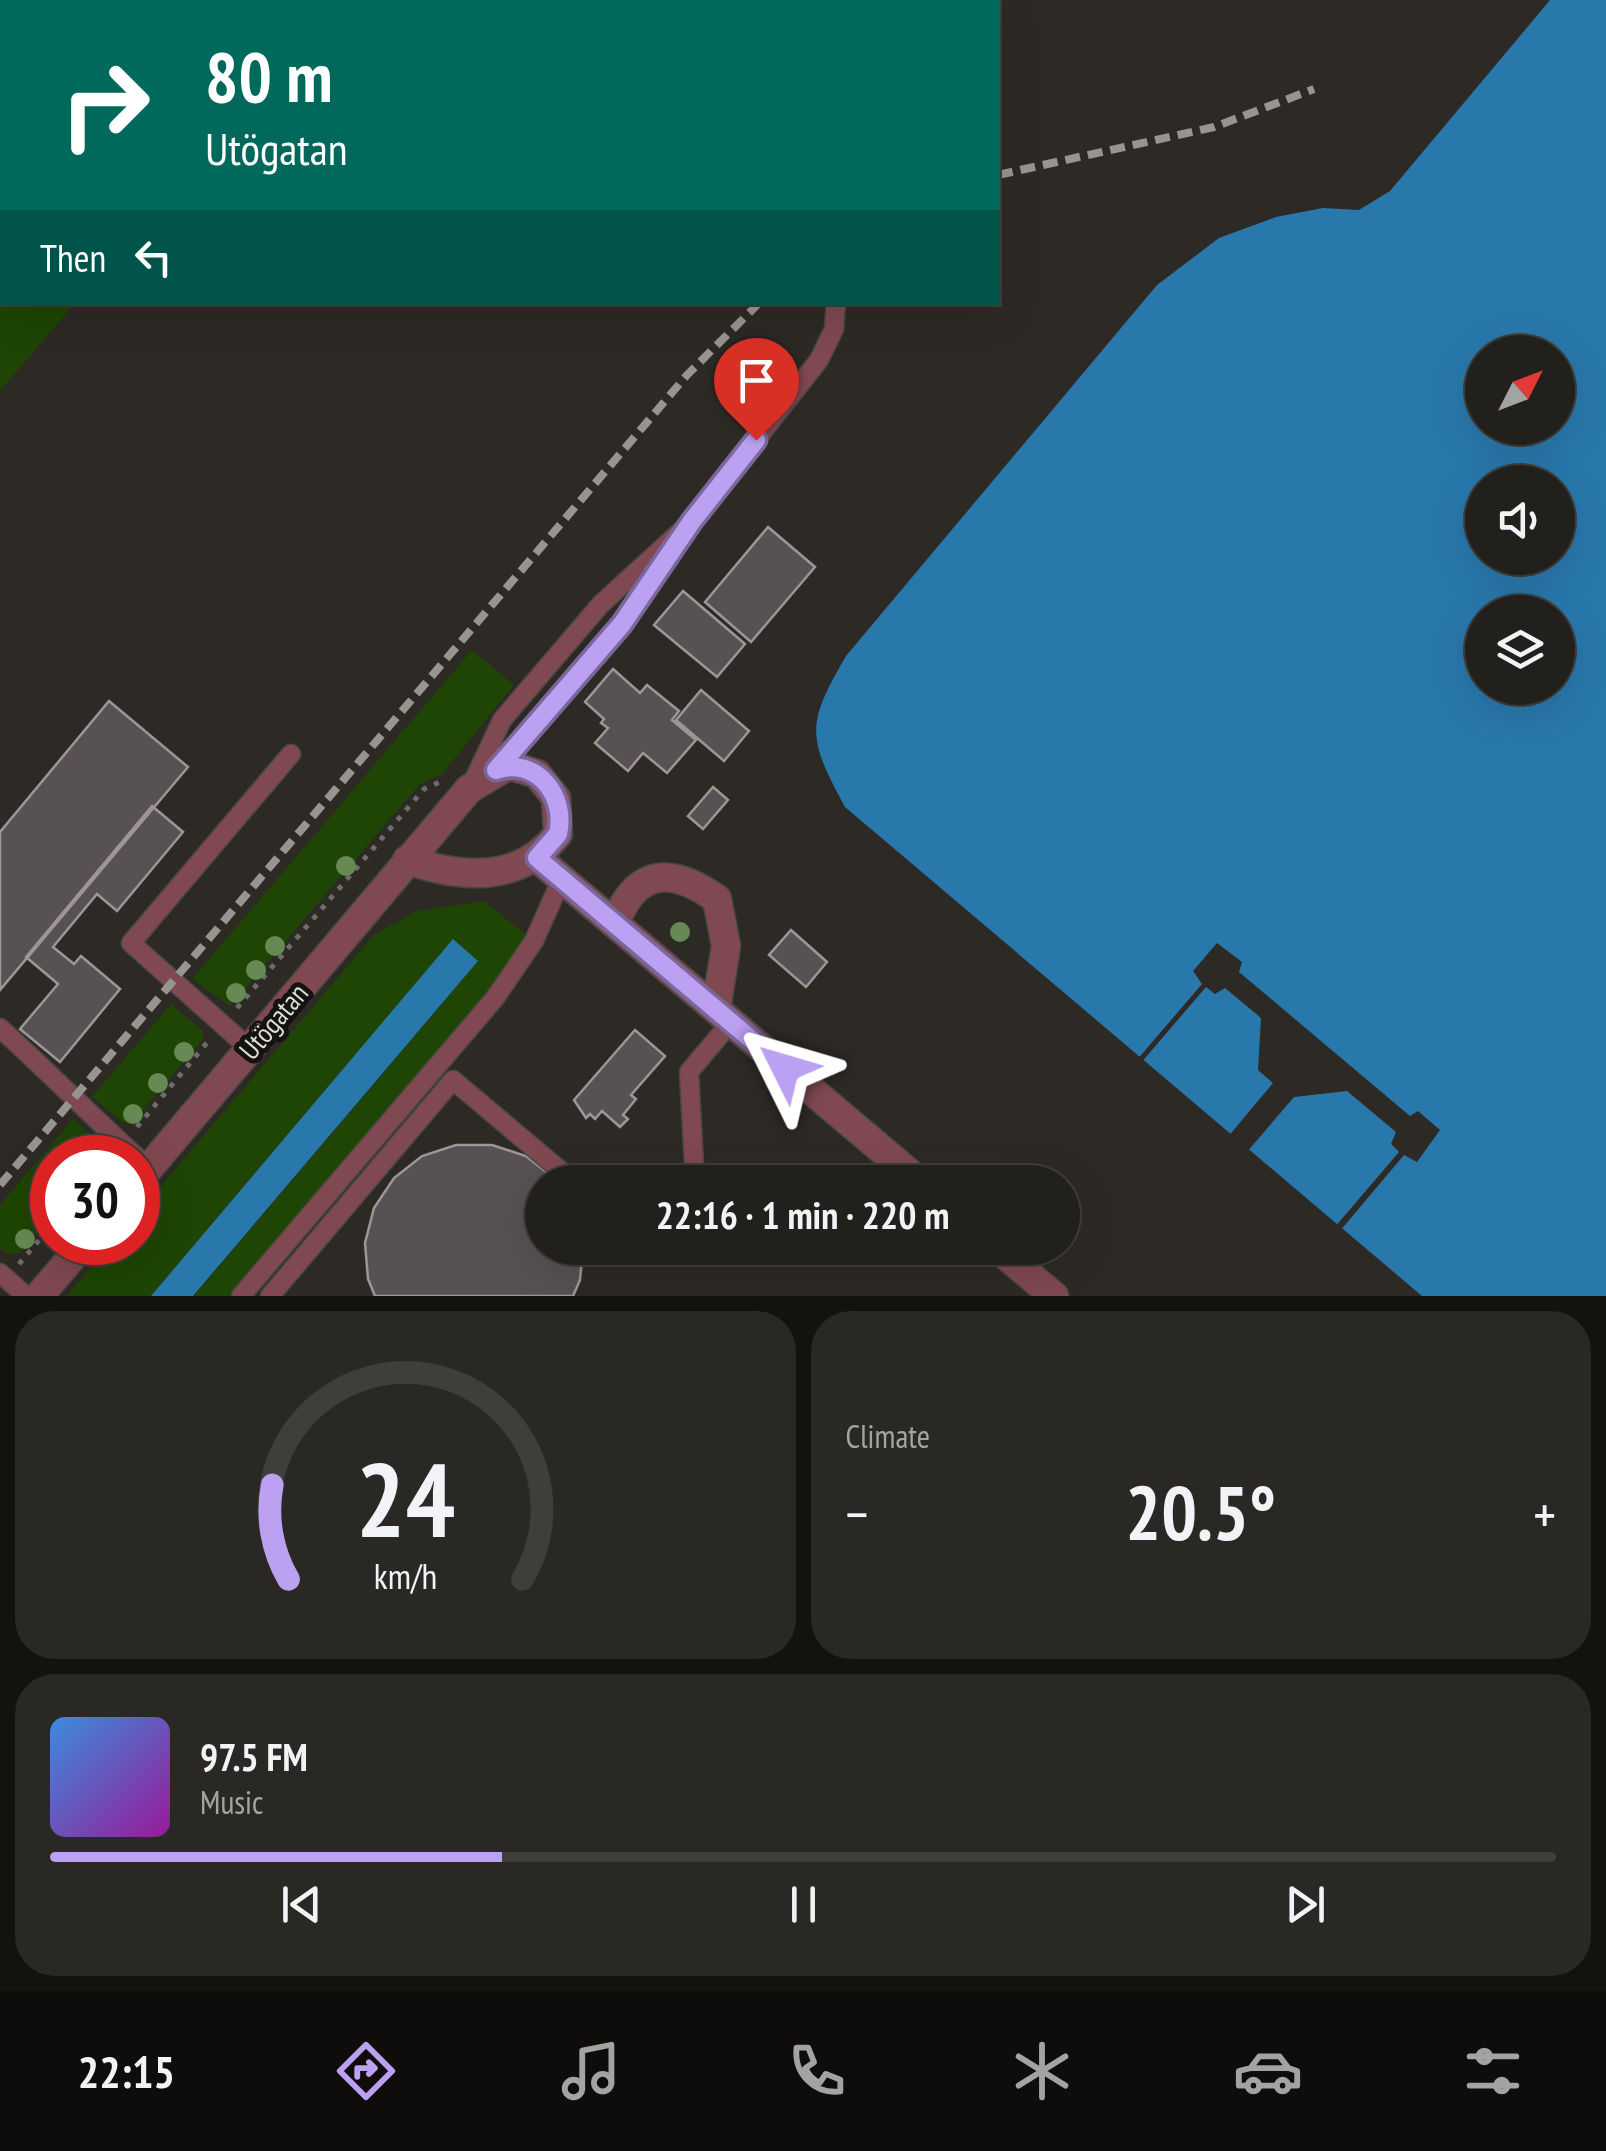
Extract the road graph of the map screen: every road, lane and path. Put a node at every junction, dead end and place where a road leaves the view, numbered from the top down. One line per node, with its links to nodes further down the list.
1 (836, 305): 2 (lane)
2 (692, 521): 4 (lane); 5 (lane)
3 (291, 754): 11 (lane)
4 (496, 770): 5 (street, Utögatan); 6 (street)
5 (469, 789): 7 (street, Utögatan); 11 (path)
6 (537, 858): 7 (street); 8 (street)
7 (408, 860): 13 (street, Utögatan)
8 (562, 878): 9 (street); 27 (lane)
9 (615, 923): 10 (street); 10 (street)
10 (723, 1015): 18 (lane); 19 (street)
11 (222, 1025): 13 (lane); 15 (path)
12 (0, 1028): 14 (lane)
13 (250, 1048): 16 (street, Utögatan)
14 (113, 1135)
15 (130, 1135)
16 (160, 1154)
17 (554, 1165): 28 (lane)
18 (694, 1165)
19 (900, 1165)
20 (30, 1248): 23 (path)
21 (65, 1265): 26 (street)
22 (1015, 1265): 24 (street)
23 (3, 1276): 25 (lane)
24 (1047, 1294)
25 (26, 1296)
26 (39, 1296)
27 (241, 1296)
28 (270, 1296)

